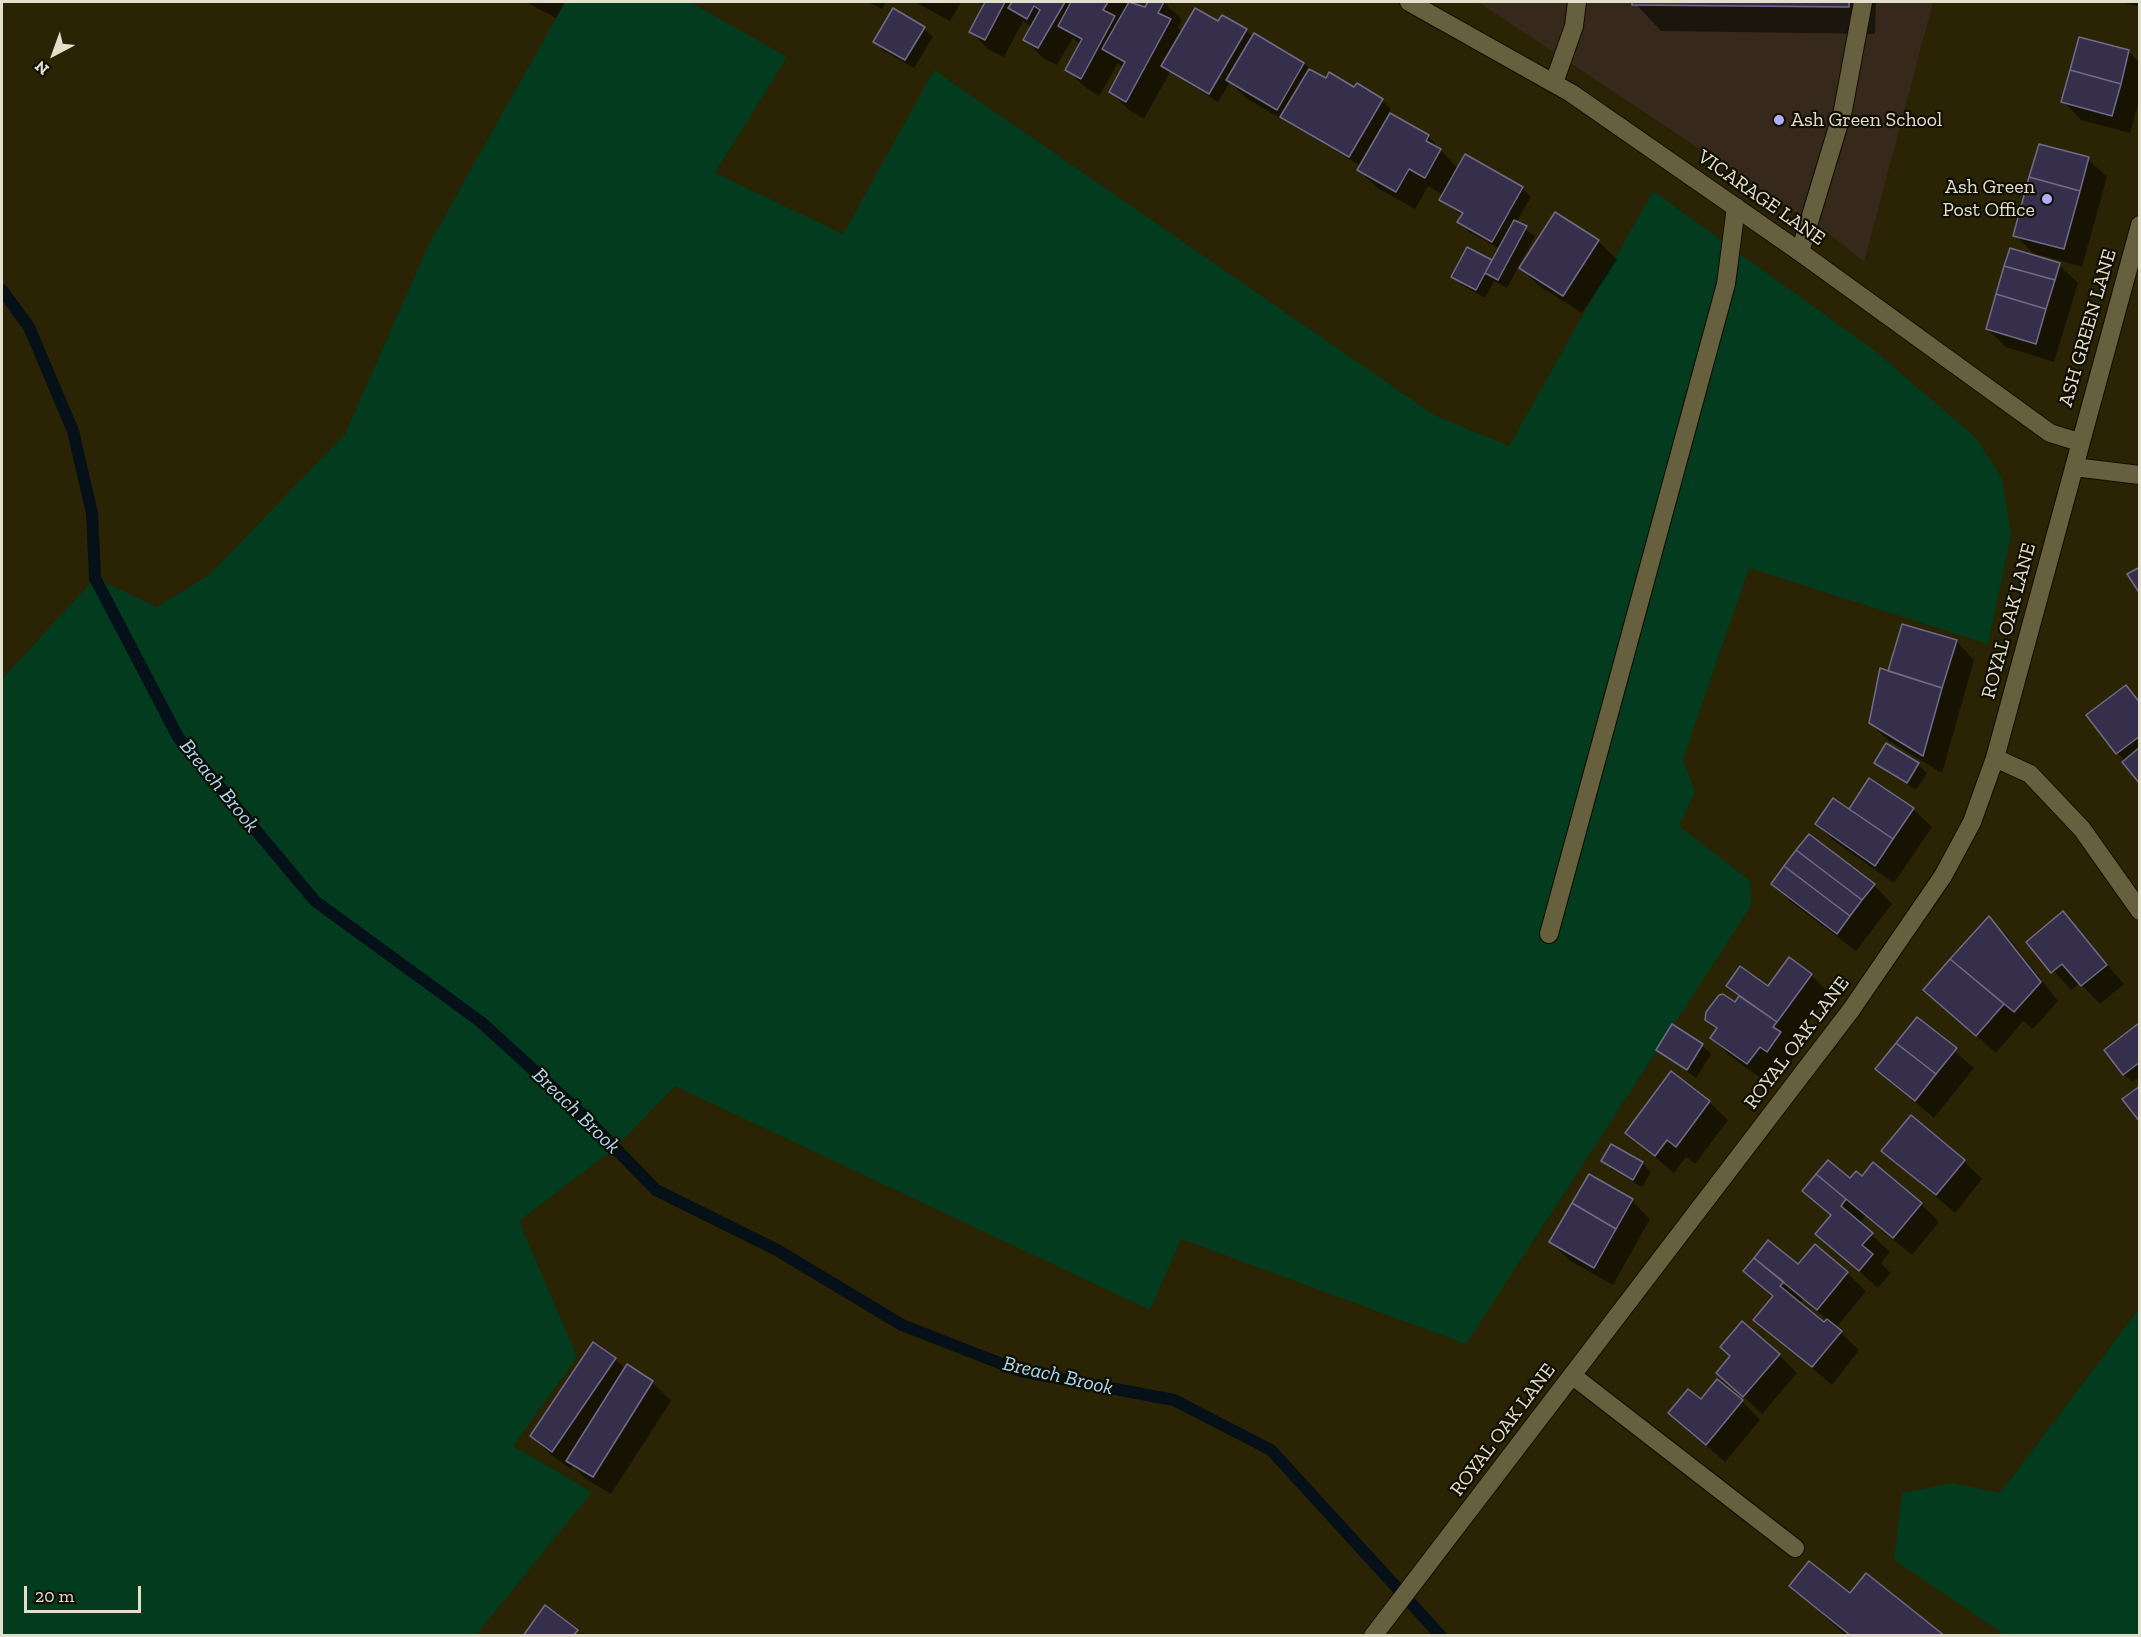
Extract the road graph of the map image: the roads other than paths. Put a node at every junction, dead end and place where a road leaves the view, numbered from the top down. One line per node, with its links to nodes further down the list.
1 (1410, 2): 4 (street, VICARAGE LANE)
2 (1577, 2): 4 (street)
3 (1863, 2): 7 (street)
4 (1554, 83): 5 (street, VICARAGE LANE)
5 (1736, 207): 7 (street, VICARAGE LANE); 13 (street)
6 (2139, 225): 8 (street, ASH GREEN LANE)
7 (1800, 252): 8 (street, VICARAGE LANE)
8 (2079, 442): 9 (street, ASH GREEN LANE)
9 (2074, 466): 10 (street); 11 (street, ROYAL OAK LANE)
10 (2139, 475)
11 (1995, 758): 12 (street); 14 (street, ROYAL OAK LANE)
12 (2139, 911)
13 (1549, 934)
14 (1573, 1376): 15 (street); 16 (street, ROYAL OAK LANE)
15 (1795, 1548)
16 (1379, 1629)

